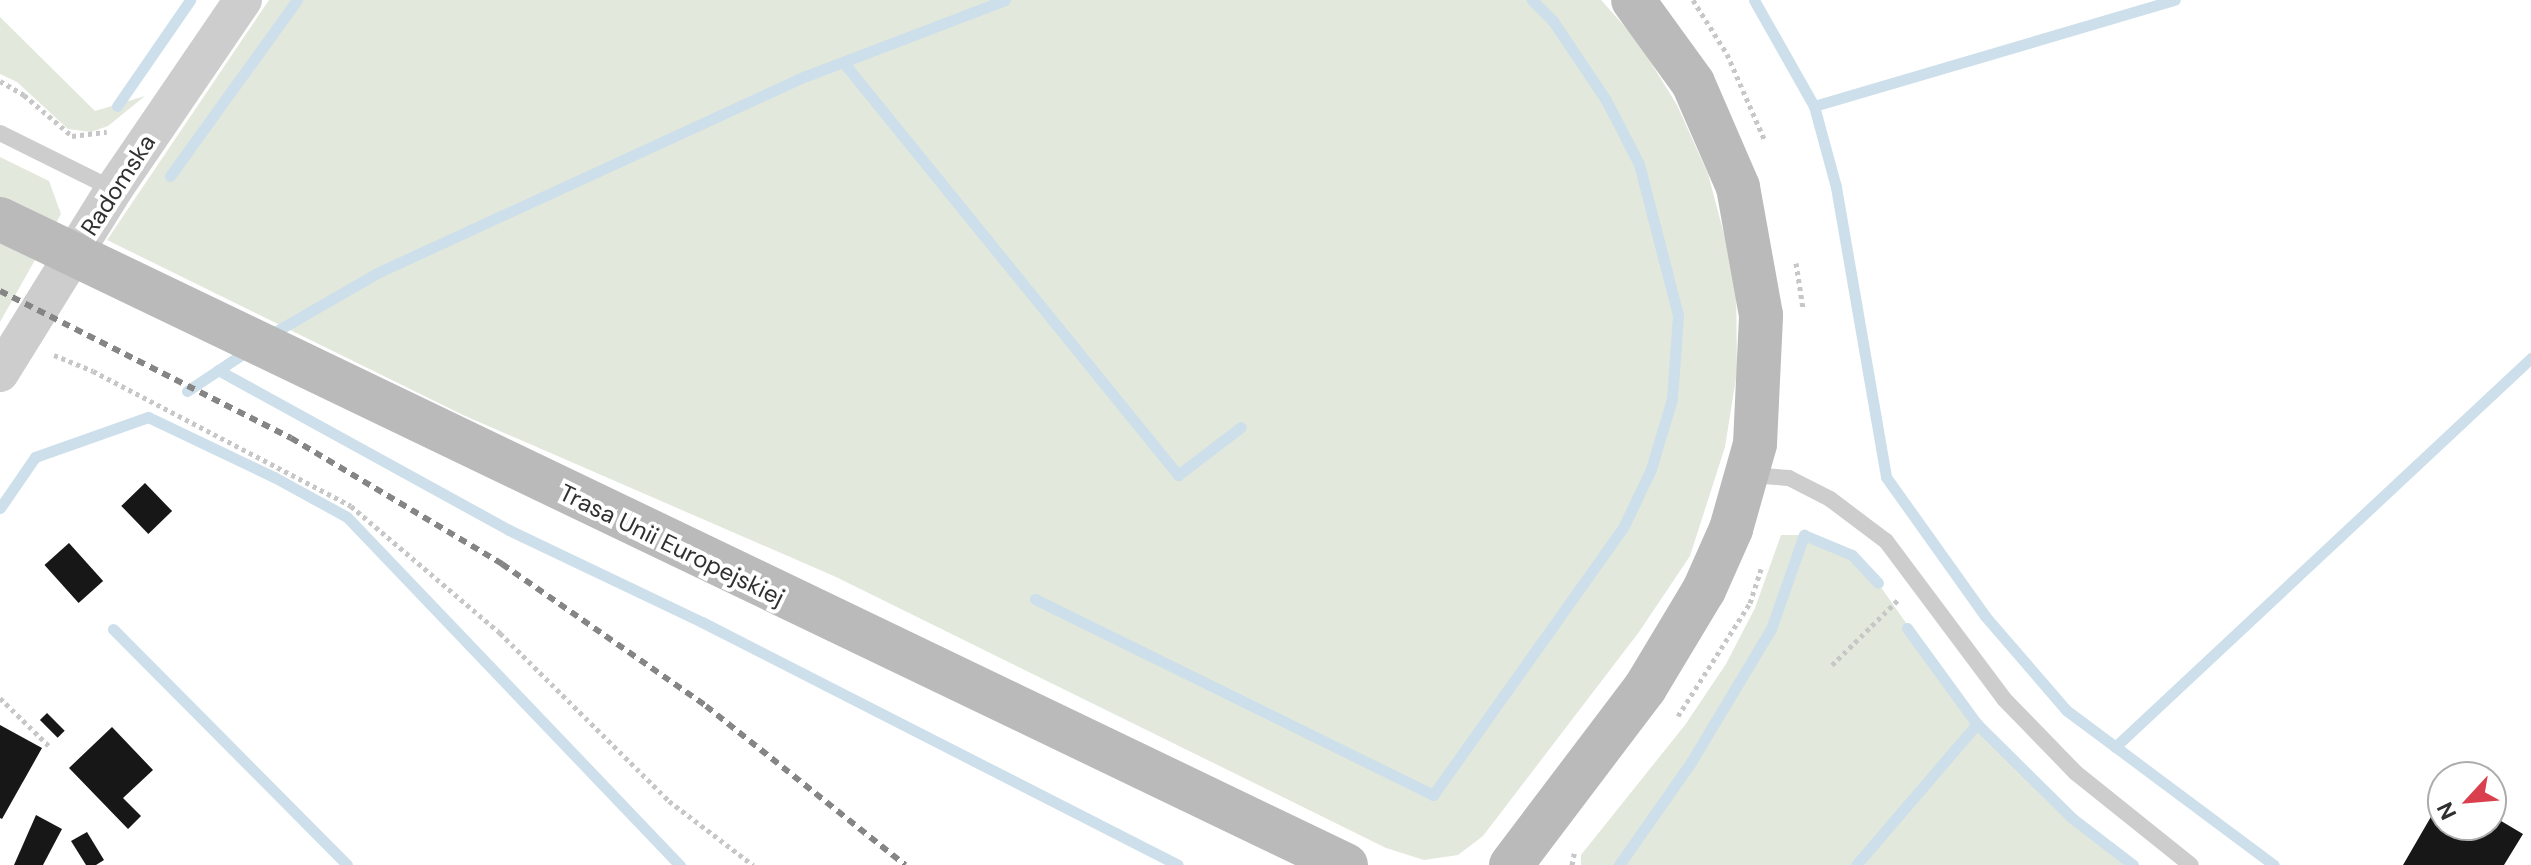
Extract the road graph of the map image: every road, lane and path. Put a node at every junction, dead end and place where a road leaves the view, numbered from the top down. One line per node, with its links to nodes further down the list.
1 (243, 0): 6 (street, Radomska)
2 (1633, 0): 9 (main road)
3 (0, 81): 4 (path)
4 (113, 129)
5 (0, 133): 6 (lane)
6 (114, 189): 8 (street, Radomska)
7 (0, 219): 15 (main road, Trasa Unii Europejskiej)
8 (10, 358): 14 (path)
9 (1747, 475): 10 (lane); 16 (main road)
10 (1920, 586): 11 (path); 17 (lane)
11 (1832, 665)
12 (0, 698): 13 (path)
13 (49, 746)
14 (753, 865)
15 (1346, 865)
16 (1511, 865)
17 (2191, 865)

